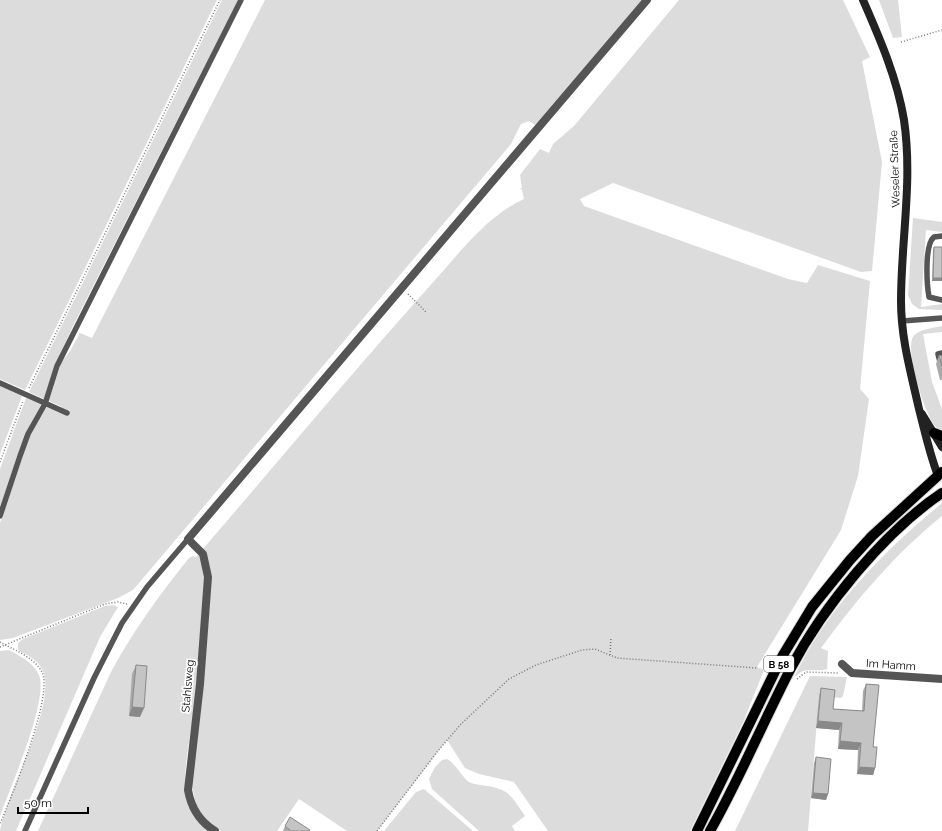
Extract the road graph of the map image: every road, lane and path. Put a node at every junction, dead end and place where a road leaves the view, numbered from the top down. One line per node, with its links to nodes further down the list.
1 (220, 0): 16 (path)
2 (241, 0): 17 (lane)
3 (647, 0): 8 (street)
4 (863, 0): 12 (street, Weseler Straße)
5 (942, 30): 6 (path)
6 (901, 42)
7 (942, 236): 9 (lane)
8 (401, 288): 10 (path); 26 (street)
9 (942, 300)
10 (426, 312)
11 (942, 318): 12 (lane)
12 (902, 321): 18 (street, Weseler Straße)
13 (942, 353): 14 (lane)
14 (940, 362)
15 (0, 383): 16 (lane)
16 (26, 394): 17 (lane); 22 (path)
17 (45, 404): 19 (lane); 25 (lane)
18 (919, 410): 20 (street, Weseler Straße); 23 (street, Weseler Straße)
19 (67, 413)
20 (938, 434): 21 (street, Weseler Straße)
21 (942, 447)
22 (0, 462)
23 (941, 475): 42 (main road, B 58)
24 (940, 493): 43 (main road, B 58)
25 (0, 516)
26 (188, 539): 39 (lane); 40 (street, Stahlsweg)
27 (125, 603): 30 (path)
28 (610, 637): 32 (path)
29 (0, 642): 30 (path)
30 (6, 645): 31 (path); 38 (path)
31 (0, 647)
32 (610, 655): 34 (path); 41 (path)
33 (842, 664): 35 (street, Im Hamm)
34 (757, 668)
35 (852, 673): 36 (street, Im Hamm); 37 (path)
36 (942, 679)
37 (795, 682)
38 (0, 824)
39 (25, 831)
40 (215, 831)
41 (377, 831)
42 (696, 831)
43 (710, 831)

